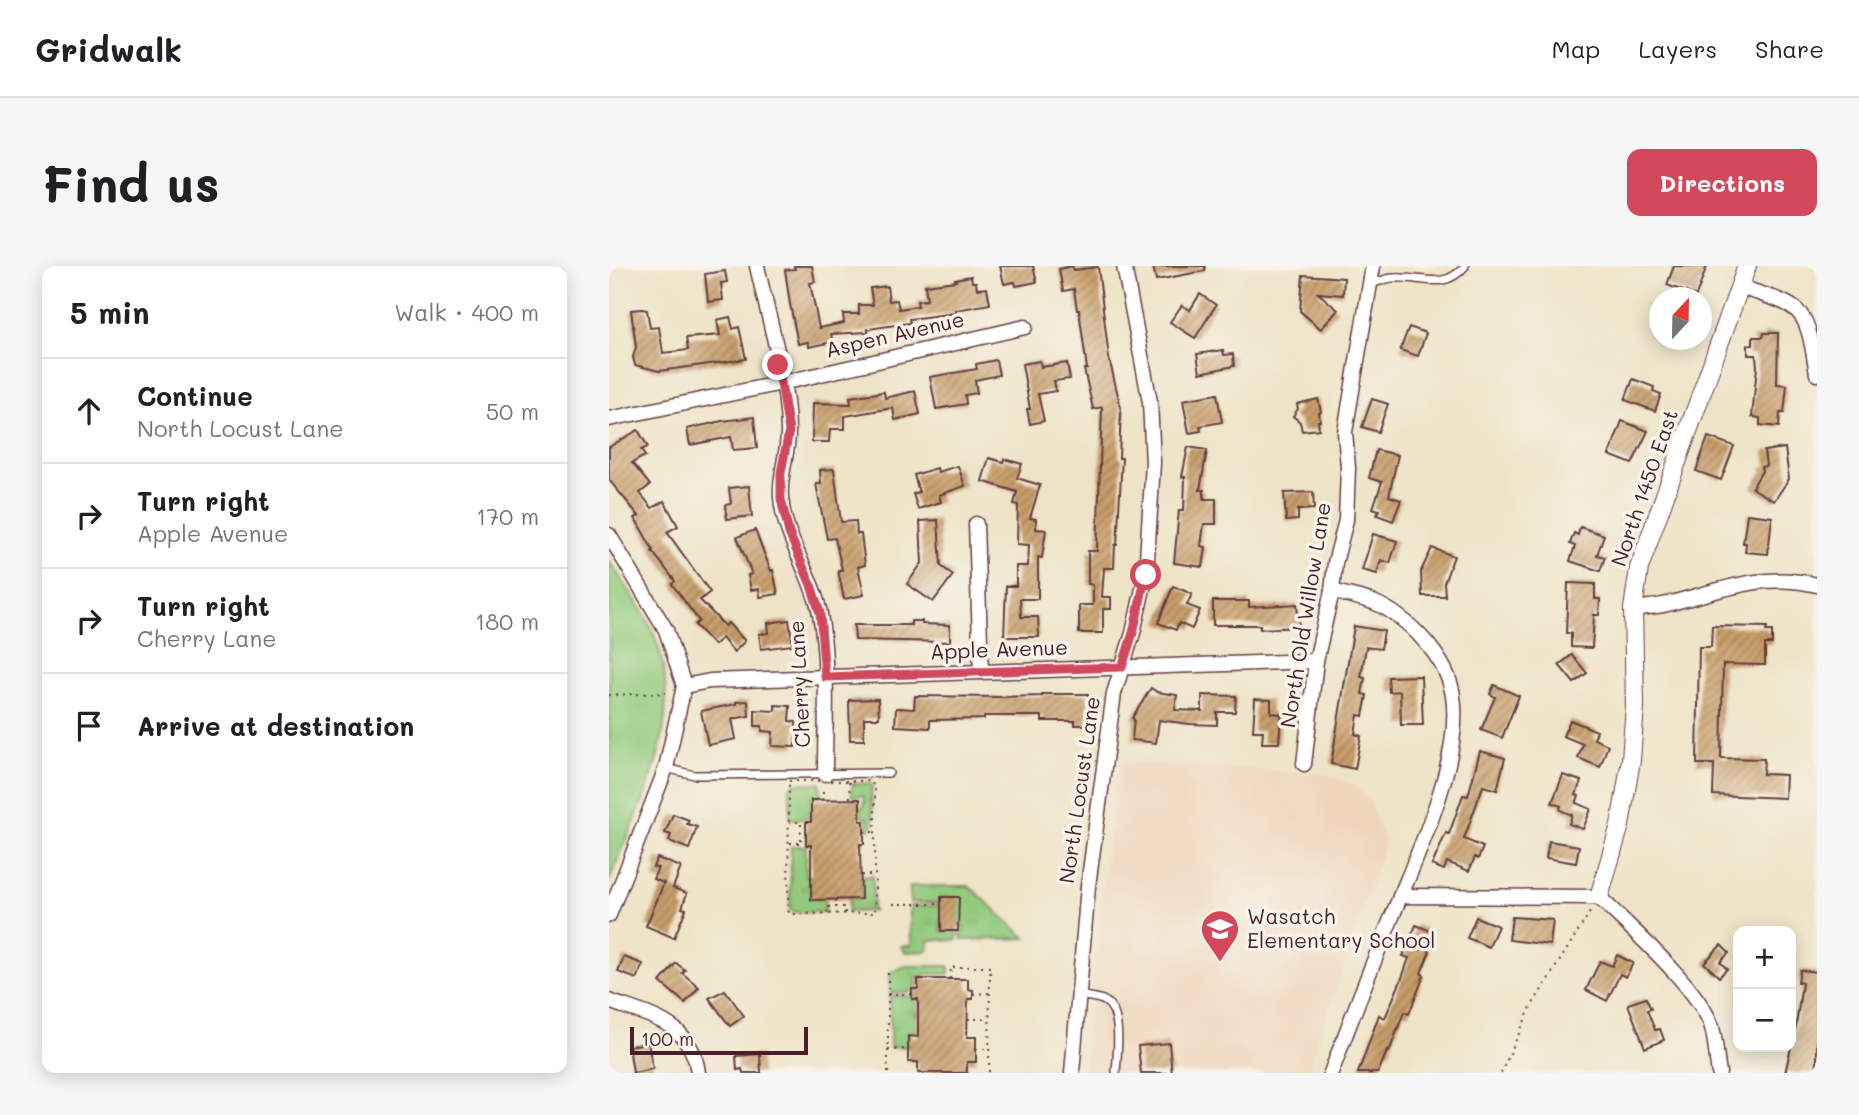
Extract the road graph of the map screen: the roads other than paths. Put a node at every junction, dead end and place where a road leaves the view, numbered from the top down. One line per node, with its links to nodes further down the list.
1 (757, 266): 10 (street, Cherry Lane)
2 (1124, 266): 18 (street, North Locust Lane)
3 (1373, 266): 6 (street, North Old Willow Lane)
4 (1465, 266): 6 (lane)
5 (1747, 266): 7 (street, North 1450 East)
6 (1370, 285): 15 (street, North Old Willow Lane)
7 (1740, 286): 9 (street); 16 (street, North 1450 East)
8 (1025, 327): 10 (street, Aspen Avenue)
9 (1817, 374)
10 (782, 383): 11 (street, Aspen Avenue); 20 (street, Cherry Lane)
11 (609, 419)
12 (977, 524): 19 (street)
13 (609, 535): 21 (street)
14 (1817, 585): 16 (street)
15 (1332, 591): 17 (street, North Old Willow Lane); 26 (street)
16 (1633, 609): 27 (street, North 1450 East)
17 (1316, 661): 18 (street, Apple Avenue); 22 (street, North Old Willow Lane)
18 (1122, 667): 19 (street, Apple Avenue); 29 (street, North Locust Lane)
19 (981, 672): 20 (street, Apple Avenue)
20 (825, 677): 21 (street, Apple Avenue); 25 (street, Cherry Lane)
21 (684, 686): 23 (street)
22 (1304, 764)
23 (666, 768): 25 (lane); 28 (street)
24 (889, 773): 25 (lane)
25 (824, 777)
26 (1400, 896): 27 (street); 34 (street)
27 (1599, 897): 35 (street)
28 (609, 915)
29 (1078, 995): 32 (street, North Locust Lane); 33 (lane)
30 (609, 1001): 31 (street)
31 (698, 1073)
32 (1072, 1073)
33 (1116, 1073)
34 (1331, 1073)
35 (1719, 1073)

